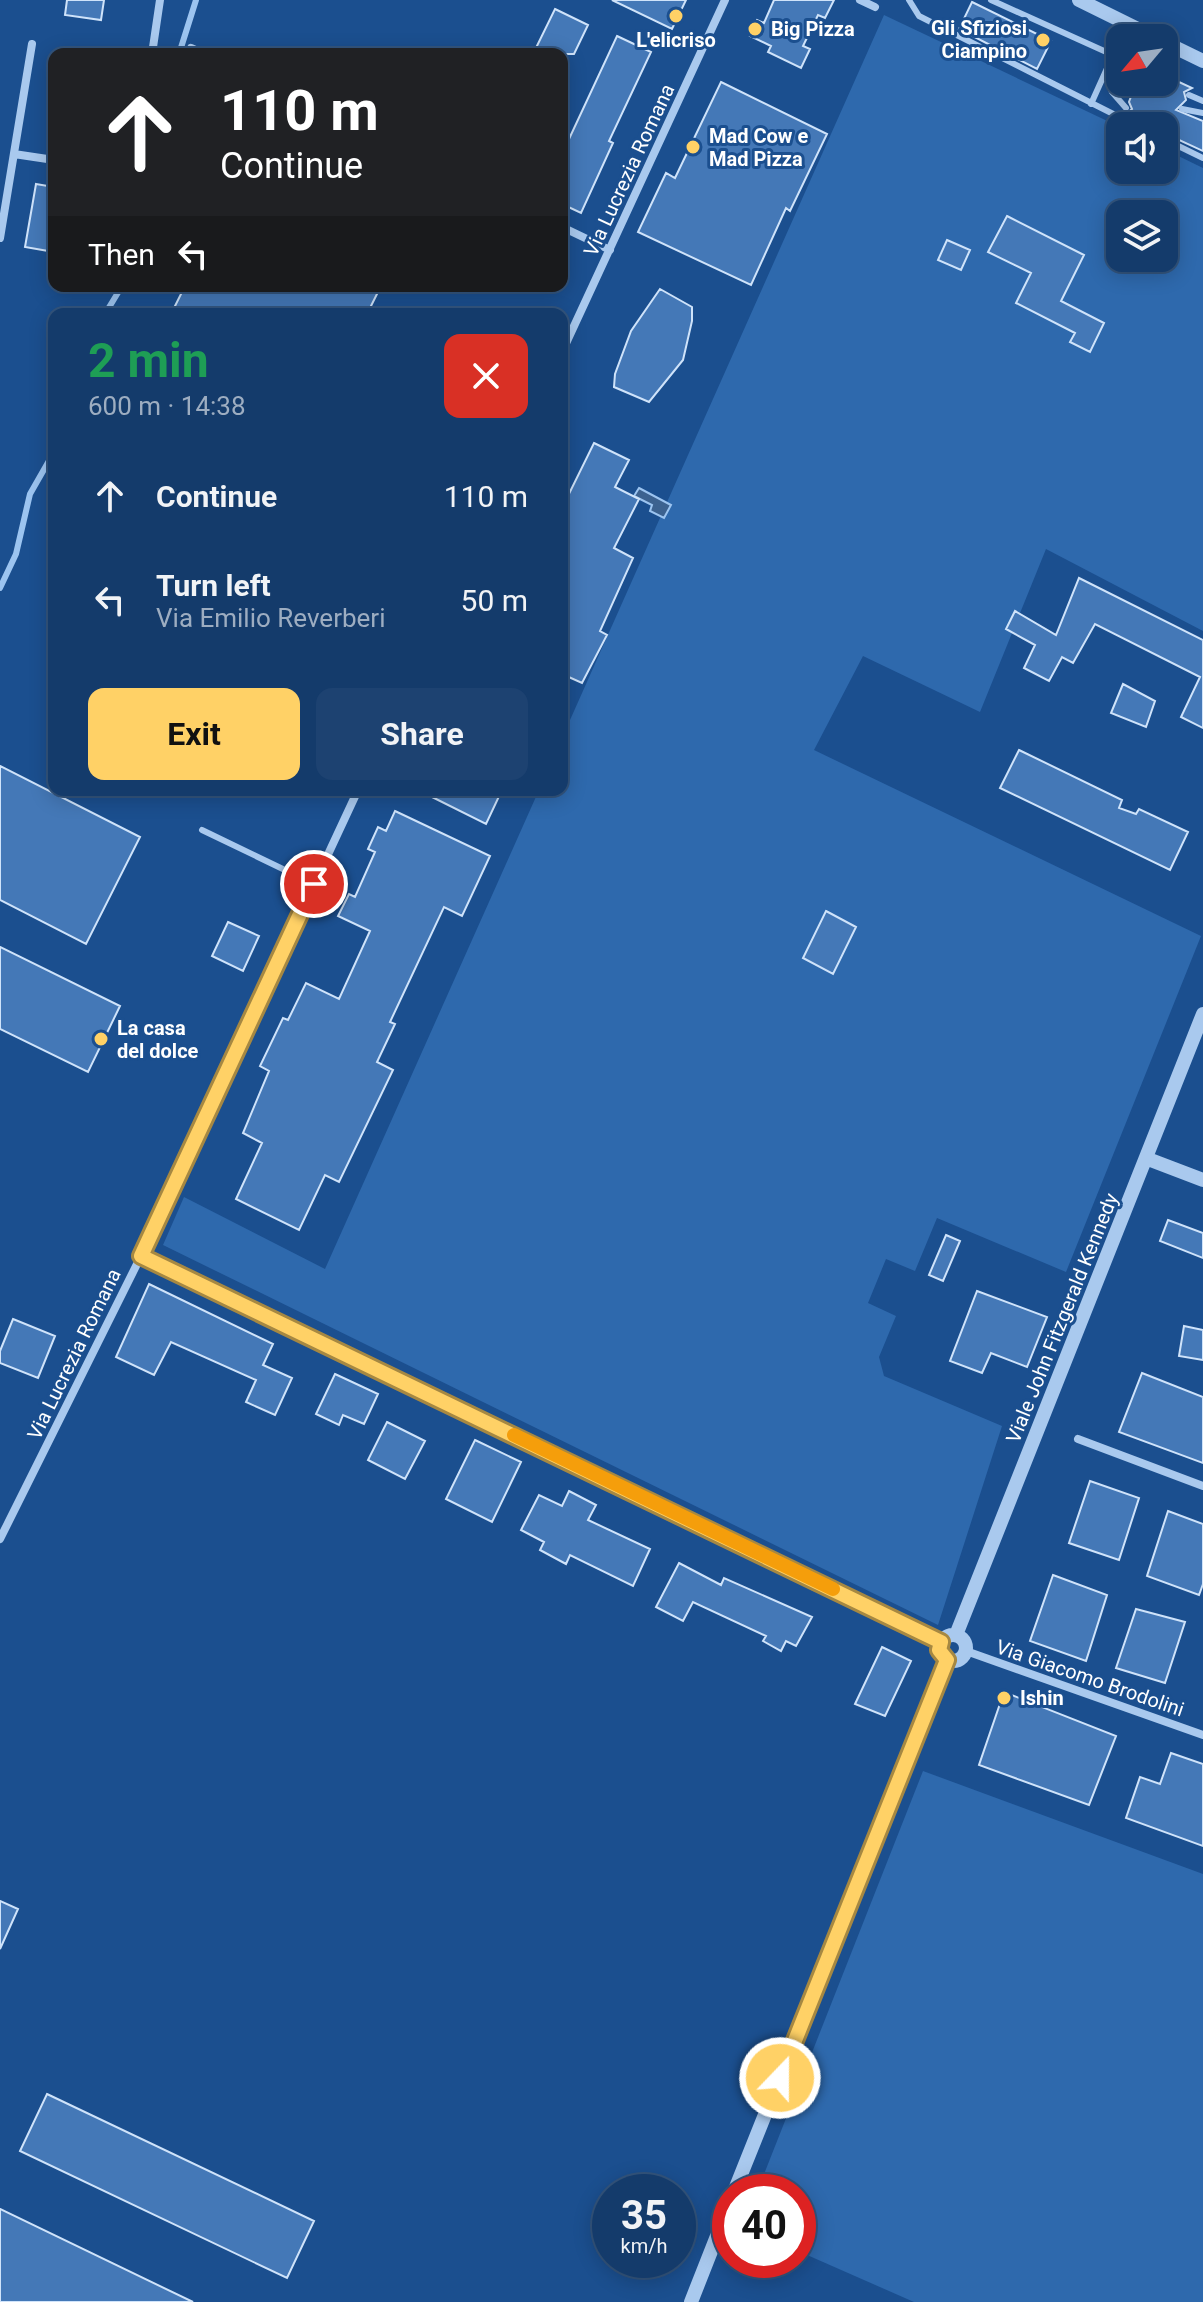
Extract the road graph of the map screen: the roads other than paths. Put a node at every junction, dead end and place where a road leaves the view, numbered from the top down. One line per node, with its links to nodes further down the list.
1 (160, 0): 10 (street)
2 (725, 0): 28 (street, Via Lucrezia Romana)
3 (860, 0): 7 (street)
4 (909, 0): 17 (lane)
5 (991, 0): 12 (lane)
6 (1079, 0): 8 (street)
7 (875, 7)
8 (1110, 24)
9 (32, 44): 23 (street)
10 (153, 48)
11 (1178, 49): 13 (street)
12 (1106, 54)
13 (1203, 61)
14 (1105, 74): 17 (lane); 18 (lane)
15 (1189, 95): 16 (lane)
16 (1203, 101)
17 (1091, 104): 20 (lane)
18 (1126, 108)
19 (1182, 109): 21 (lane)
20 (1108, 112)
21 (1203, 113)
22 (1178, 145): 24 (lane)
23 (14, 154): 25 (street); 27 (street)
24 (1199, 155)
25 (48, 159)
26 (568, 230): 28 (street)
27 (0, 238)
28 (610, 250): 29 (street, Via Lucrezia Romana)
29 (568, 339)
30 (355, 796): 32 (street, Via Lucrezia Romana)
31 (202, 830): 32 (lane)
32 (314, 884): 36 (street, Via Lucrezia Romana)
33 (1203, 1014): 34 (street, Viale John Fitzgerald Kennedy)
34 (1148, 1159): 35 (street); 40 (street, Viale John Fitzgerald Kennedy)
35 (1203, 1180)
36 (141, 1256): 39 (street, Via Lucrezia Romana); 41 (street)
37 (1078, 1439): 38 (street)
38 (1203, 1486)
39 (0, 1539)
40 (956, 1635): 41 (street); 42 (street)
41 (941, 1642): 43 (street)
42 (966, 1651): 43 (street); 44 (street, Via Giacomo Brodolini)
43 (947, 1660): 45 (street)
44 (1203, 1735)
45 (741, 2174)
46 (712, 2249): 47 (street)
47 (691, 2302)

